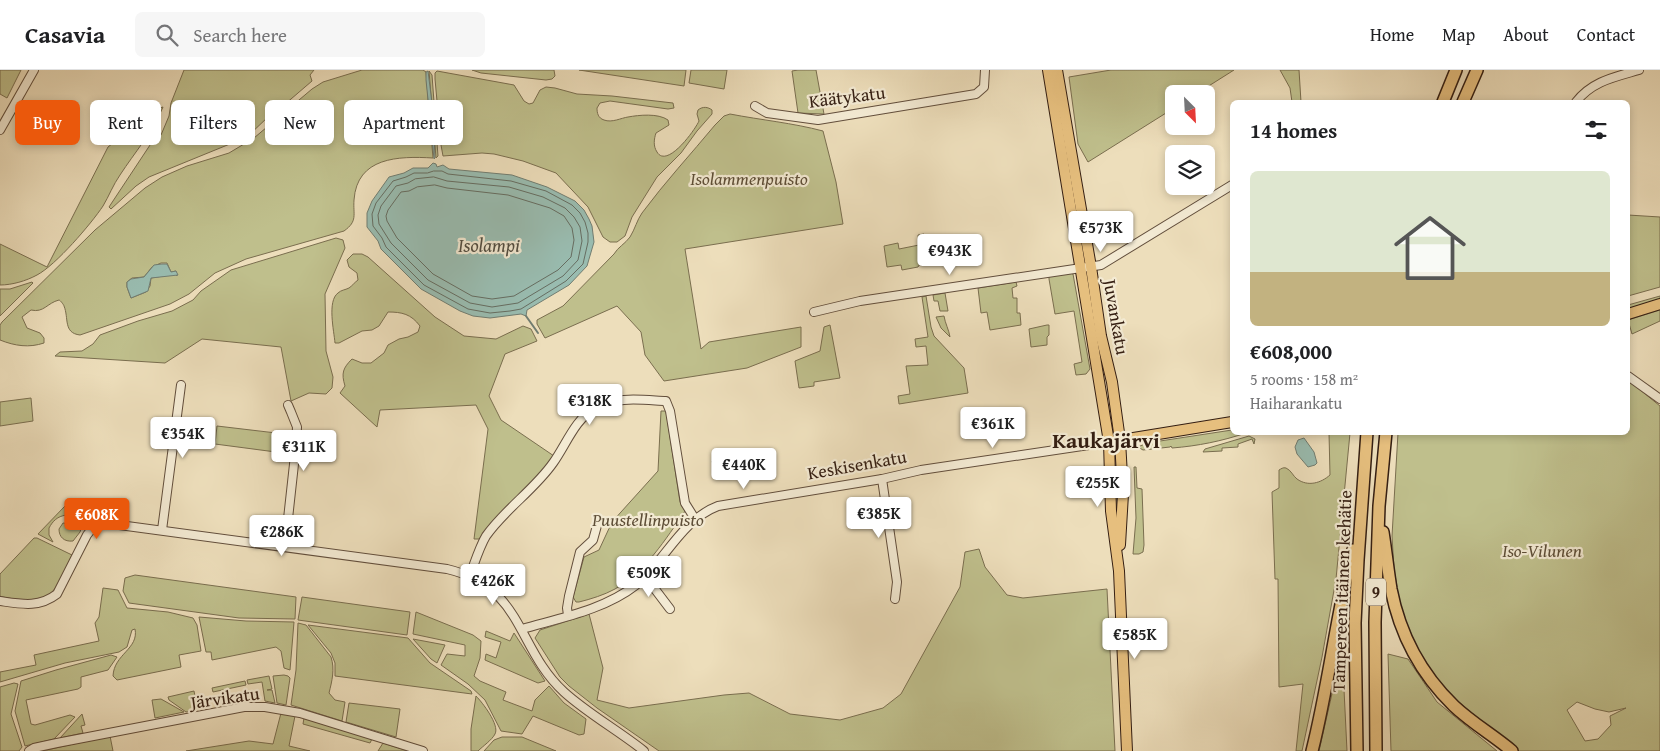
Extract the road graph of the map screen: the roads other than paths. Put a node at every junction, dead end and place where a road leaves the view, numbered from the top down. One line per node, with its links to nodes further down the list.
1 (34, 70): 12 (street)
2 (985, 70): 11 (street, Käätykatu)
3 (1048, 70): 15 (main road, Juvankatu)
4 (1057, 70): 14 (main road, Juvankatu)
5 (1456, 70): 8 (highway)
6 (1477, 70): 9 (highway)
7 (1639, 70): 10 (street)
8 (1444, 100)
9 (1464, 100)
10 (1577, 100)
11 (755, 106)
12 (0, 130)
13 (1230, 186): 14 (street)
14 (1091, 267): 15 (street); 26 (main road, Juvankatu)
15 (1080, 268): 17 (street); 27 (main road, Juvankatu)
16 (1660, 304): 18 (main road)
17 (814, 312)
18 (1630, 313)
19 (1630, 377): 21 (street)
20 (181, 385): 33 (street)
21 (1660, 399)
22 (288, 405): 34 (street)
23 (1230, 422): 26 (main road, Keskisenkatu)
24 (1367, 435): 31 (highway, Tampereen itäinen kehätie / 9)
25 (1386, 435): 29 (highway, Tampereen itäinen kehätie / 9)
26 (1120, 440): 27 (main road, Keskisenkatu); 35 (main road, Juvankatu)
27 (1109, 442): 28 (street, Keskisenkatu); 35 (main road, Juvankatu)
28 (882, 479): 30 (street, Keskisenkatu); 38 (street)
29 (1379, 506): 49 (highway, Tampereen itäinen kehätie / 9); 50 (highway)
30 (694, 519): 36 (street); 37 (street, Keskisenkatu)
31 (1360, 521): 47 (highway); 48 (highway, Tampereen itäinen kehätie / 9)
32 (598, 522): 41 (street)
33 (162, 530): 34 (street); 39 (street)
34 (285, 546): 36 (street)
35 (1119, 571): 46 (main road, Juvankatu)
36 (470, 575): 42 (street)
37 (645, 576): 40 (street); 41 (street, Keskisenkatu)
38 (895, 599)
39 (0, 600)
40 (670, 609)
41 (568, 615): 42 (street, Keskisenkatu)
42 (522, 630): 45 (street)
43 (29, 751): 44 (street, Järvikatu)
44 (424, 751)
45 (644, 751)
46 (1127, 751)
47 (1312, 751)
48 (1357, 751)
49 (1376, 751)
50 (1512, 751)

